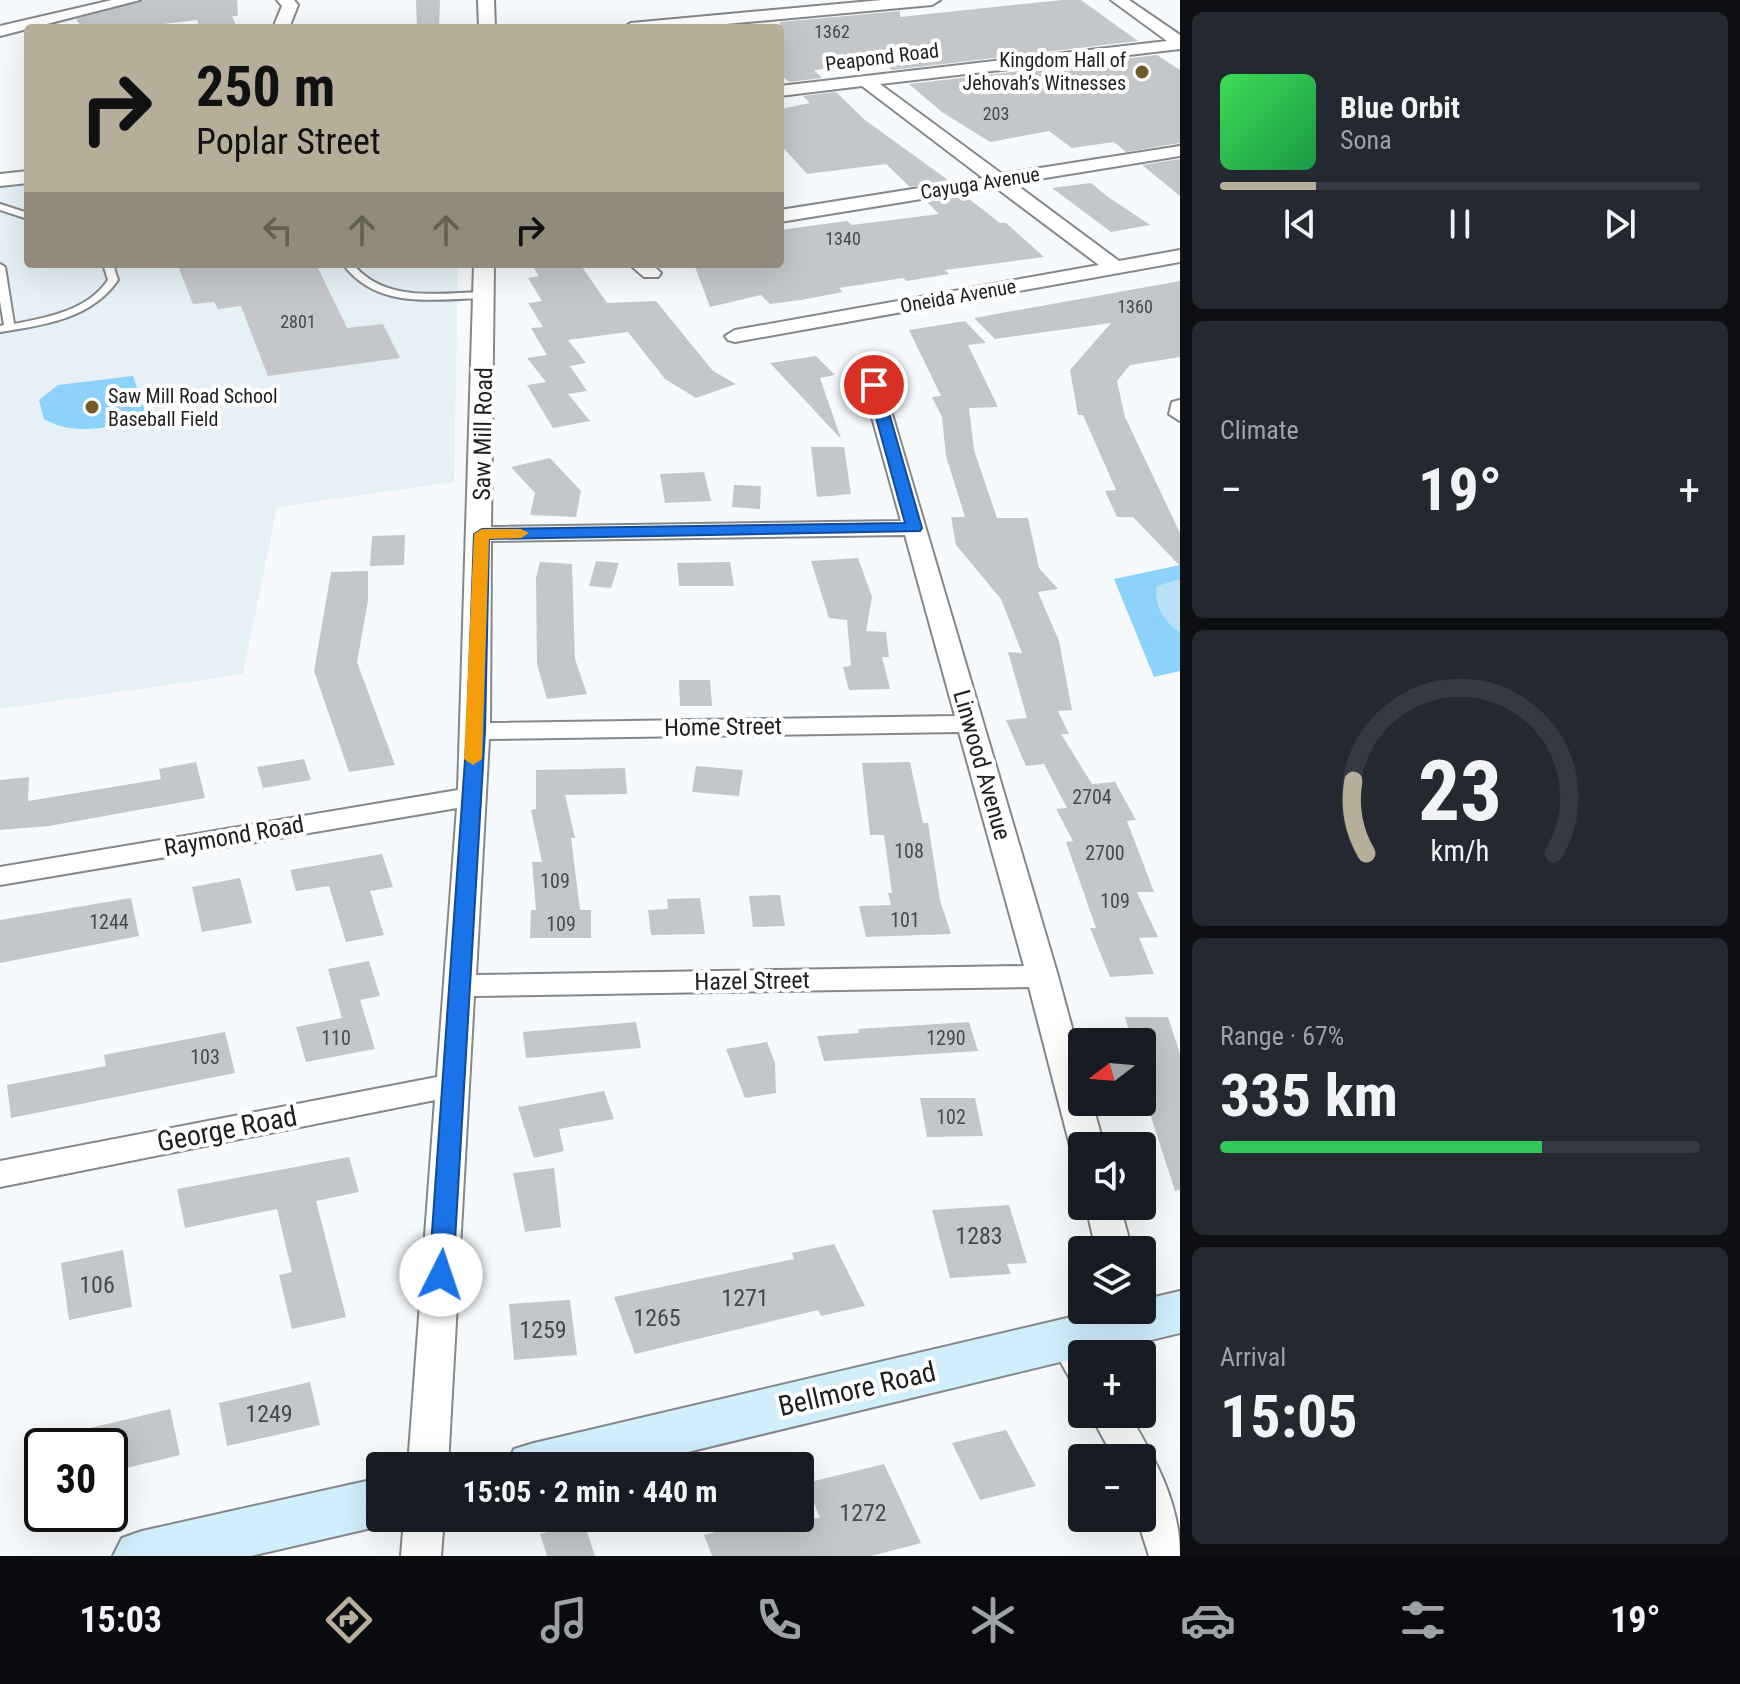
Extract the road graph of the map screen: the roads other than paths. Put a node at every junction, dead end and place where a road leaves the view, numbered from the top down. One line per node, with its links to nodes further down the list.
1 (132, 0): 6 (street)
2 (285, 0): 7 (street)
3 (486, 0): 8 (street)
4 (932, 0): 9 (street)
5 (1119, 0): 12 (street)
6 (30, 24)
7 (283, 24)
8 (487, 24)
9 (651, 24)
10 (24, 25): 11 (street)
11 (0, 31)
12 (1180, 43): 13 (street, Peapond Road)
13 (865, 81): 14 (street, Peapond Road); 18 (street)
14 (784, 91)
15 (1180, 151): 18 (street, Cayuga Avenue)
16 (24, 177): 17 (street)
17 (0, 180)
18 (999, 180): 21 (street, Cayuga Avenue); 27 (street)
19 (2, 212): 20 (lane)
20 (24, 215)
21 (784, 215)
22 (1180, 256): 27 (street, Oneida Avenue)
23 (0, 267): 29 (lane)
24 (109, 268): 29 (lane)
25 (350, 268): 28 (lane)
26 (484, 268): 28 (street, Saw Mill Road)
27 (1116, 268): 30 (street, Oneida Avenue)
28 (484, 295): 35 (street, Saw Mill Road)
29 (4, 328)
30 (735, 336)
31 (874, 385): 34 (street, Linwood Avenue)
32 (1180, 407): 33 (street)
33 (1180, 414)
34 (914, 528): 35 (street); 36 (street, Linwood Avenue)
35 (482, 534): 37 (street, Saw Mill Road)
36 (970, 724): 37 (street, Home Street); 40 (street, Linwood Avenue)
37 (476, 731): 38 (street, Saw Mill Road)
38 (469, 797): 39 (street, Raymond Road); 41 (street, Saw Mill Road)
39 (0, 876)
40 (1042, 976): 41 (street, Hazel Street); 43 (street, Linwood Avenue)
41 (461, 986): 42 (street, Saw Mill Road)
42 (454, 1085): 44 (street, George Road); 48 (street, Saw Mill Road)
43 (1083, 1132)
44 (0, 1174)
45 (1130, 1324): 46 (main road, Bellmore Road)
46 (1098, 1340)
47 (1068, 1353): 49 (main road, Bellmore Road)
48 (429, 1452)
49 (600, 1452)
50 (366, 1505): 53 (main road)
51 (1156, 1516): 55 (street)
52 (423, 1532): 54 (street)
53 (142, 1556)
54 (421, 1556)
55 (1169, 1556)

